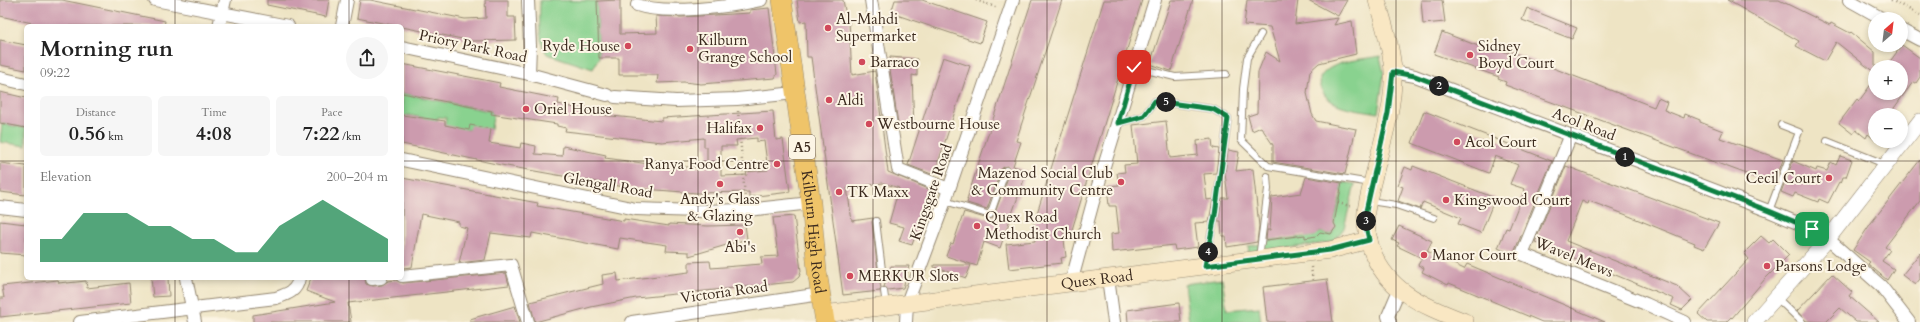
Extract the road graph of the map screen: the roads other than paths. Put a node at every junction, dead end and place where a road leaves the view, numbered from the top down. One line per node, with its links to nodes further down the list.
1 (155, 0): 14 (street)
2 (225, 0): 14 (street)
3 (347, 0): 17 (street)
4 (528, 0): 24 (street)
5 (761, 0): 12 (street)
6 (782, 0): 28 (main road, Kilburn High Road / A5)
7 (871, 0): 39 (street)
8 (1013, 0): 39 (street, Kingsgate Road)
9 (1155, 0): 22 (street)
10 (1377, 0): 23 (main road)
11 (1849, 0): 13 (street)
12 (637, 6)
13 (1870, 12)
14 (222, 14): 15 (street); 16 (street)
15 (219, 24)
16 (277, 24)
17 (342, 24)
18 (1261, 34): 38 (lane)
19 (1908, 34): 20 (street)
20 (1920, 40)
21 (404, 47): 24 (street, Priory Park Road)
22 (1134, 67): 25 (lane); 30 (street)
23 (1393, 72): 32 (street, Acol Road); 38 (main road)
24 (529, 74): 28 (street, Priory Park Road)
25 (1226, 74)
26 (0, 78): 27 (street)
27 (24, 84)
28 (795, 93): 42 (main road, Kilburn High Road / A5)
29 (1920, 121): 35 (street)
30 (1118, 123): 51 (lane); 57 (street)
31 (1781, 125): 45 (lane)
32 (1570, 137): 45 (street, Acol Road); 72 (street, Wavel Mews)
33 (1827, 141): 35 (lane)
34 (404, 160): 42 (street, Glengall Road)
35 (1887, 164): 48 (street)
36 (1006, 170): 41 (lane)
37 (1267, 176): 50 (lane)
38 (1372, 184): 40 (main road)
39 (949, 189): 41 (street, Kingsgate Road)
40 (1368, 200): 46 (lane); 49 (main road)
41 (945, 201): 61 (street, Kingsgate Road)
42 (811, 202): 59 (main road, Kilburn High Road / A5)
43 (0, 207): 44 (street)
44 (24, 210)
45 (1769, 211): 48 (street, Acol Road)
46 (1434, 218)
47 (876, 222): 53 (lane)
48 (1828, 239): 60 (street); 75 (street, Acol Road)
49 (1369, 240): 50 (main road, Quex Road); 58 (main road)
50 (1259, 259): 51 (main road, Quex Road)
51 (1205, 266): 54 (main road, Quex Road)
52 (404, 276): 66 (street)
53 (882, 278)
54 (1108, 278): 57 (main road, Quex Road); 69 (street)
55 (186, 280): 62 (street)
56 (299, 280): 62 (street)
57 (1071, 283): 61 (main road, Quex Road)
58 (1399, 290): 70 (street); 71 (main road)
59 (821, 294): 63 (main road, Kilburn High Road / A5); 67 (street, Victoria Road)
60 (1777, 298): 73 (street); 74 (lane)
61 (907, 303): 63 (main road, Quex Road); 68 (street, Kingsgate Road)
62 (192, 309): 64 (street); 65 (street)
63 (824, 318)
64 (80, 322)
65 (195, 322)
66 (528, 322)
67 (632, 322)
68 (906, 322)
69 (1114, 322)
70 (1390, 322)
71 (1465, 322)
72 (1685, 322)
73 (1754, 322)
74 (1802, 322)
75 (1909, 322)

